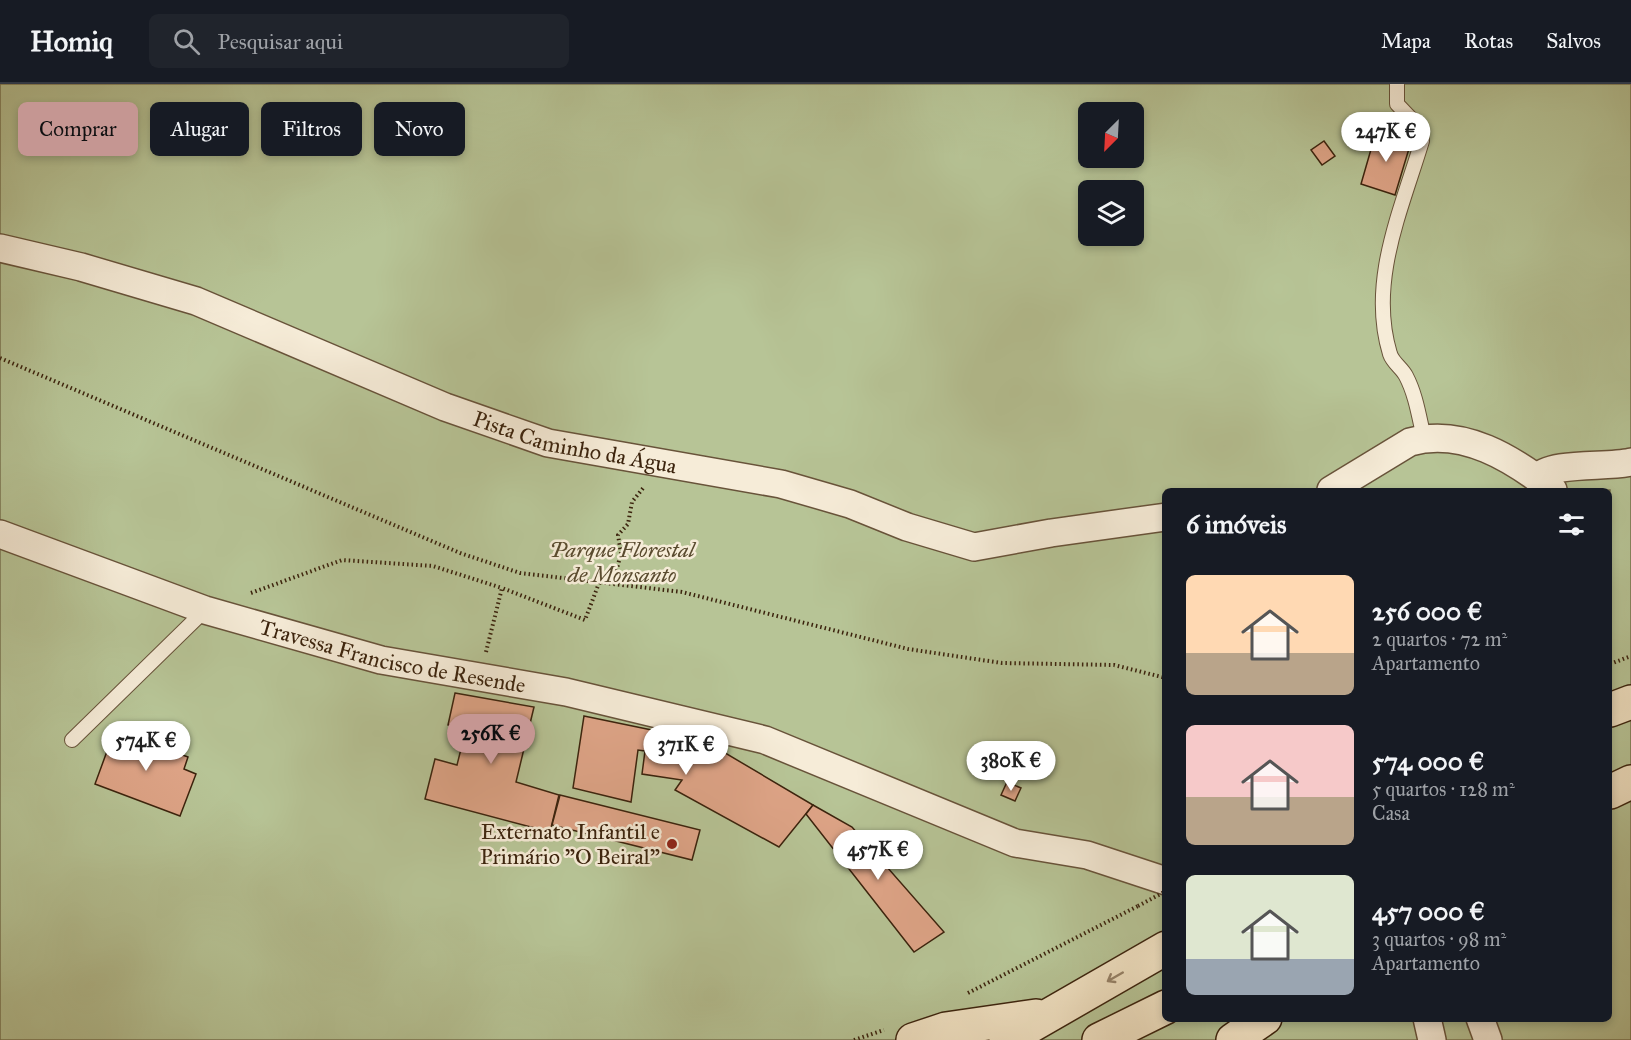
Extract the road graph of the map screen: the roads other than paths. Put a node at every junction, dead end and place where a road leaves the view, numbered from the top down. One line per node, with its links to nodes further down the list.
1 (1397, 84): 3 (lane)
2 (0, 248): 7 (street, Pista Caminho da Água)
3 (1424, 438): 5 (street); 6 (street)
4 (1631, 462): 5 (street)
5 (1545, 484)
6 (1334, 488)
7 (1162, 518)
8 (0, 534): 9 (street, Travessa Francisco de Resende)
9 (205, 610): 12 (lane); 15 (street, Travessa Francisco de Resende)
10 (1631, 702): 11 (highway)
11 (1612, 709)
12 (72, 740)
13 (1631, 782): 14 (highway)
14 (1612, 791)
15 (1162, 880)
16 (1162, 950): 18 (highway, one-way to 18)
17 (1162, 1009): 24 (highway)
18 (1052, 1014): 22 (highway); 23 (highway)
19 (1259, 1022): 25 (highway)
20 (1428, 1022): 26 (street)
21 (1481, 1022): 27 (street)
22 (900, 1034)
23 (1006, 1040)
24 (1099, 1040)
25 (1233, 1040)
26 (1432, 1040)
27 (1488, 1040)

